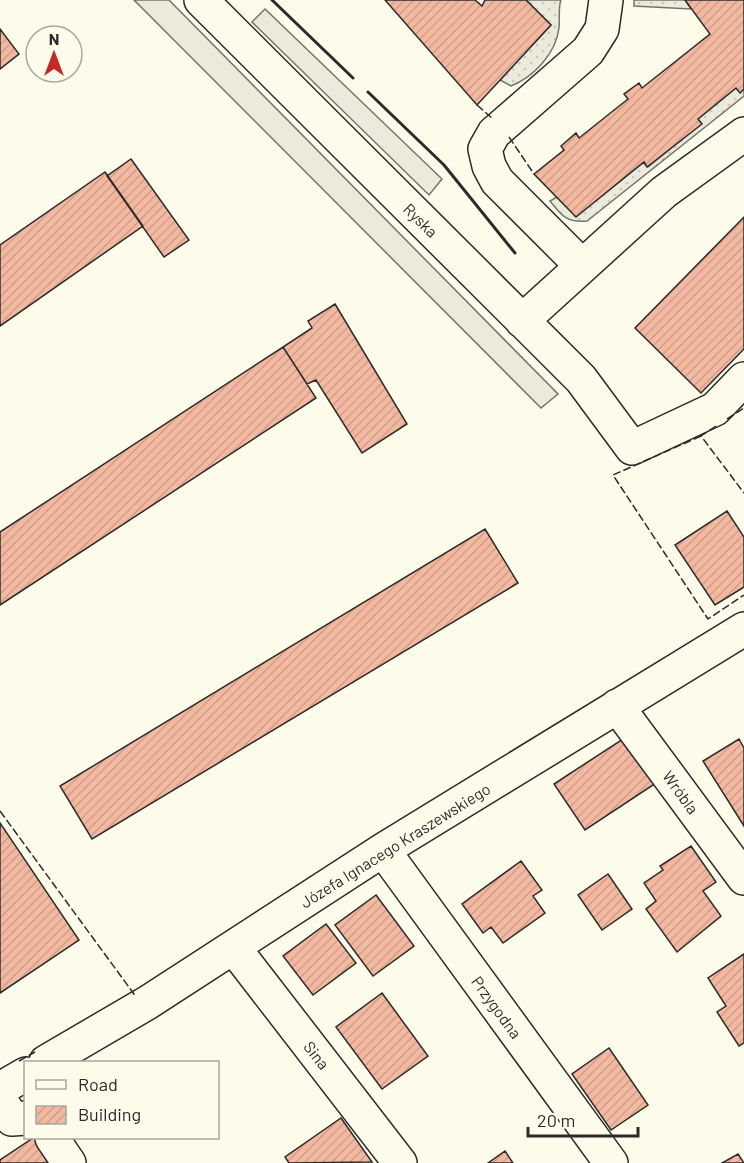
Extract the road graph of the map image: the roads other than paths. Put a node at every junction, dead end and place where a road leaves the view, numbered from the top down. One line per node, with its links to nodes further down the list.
1 (201, 0): 5 (street, Ryska)
2 (606, 0): 4 (street)
3 (744, 134): 4 (street)
4 (582, 266): 5 (street)
5 (522, 321): 6 (street, Ryska)
6 (744, 379)
7 (744, 629): 8 (street, Józefa Ignacego Kraszewskiego)
8 (617, 706): 9 (street, Józefa Ignacego Kraszewskiego); 10 (street, Wróbla)
9 (383, 850): 11 (street, Józefa Ignacego Kraszewskiego); 20 (street, Przygodna)
10 (744, 878)
11 (234, 948): 12 (street, Józefa Ignacego Kraszewskiego); 19 (street, Sina)
12 (48, 1061)
13 (24, 1075): 14 (street)
14 (0, 1089)
15 (0, 1099): 16 (street)
16 (24, 1118)
17 (53, 1139): 18 (street)
18 (69, 1163)
19 (400, 1163)
20 (611, 1163)

